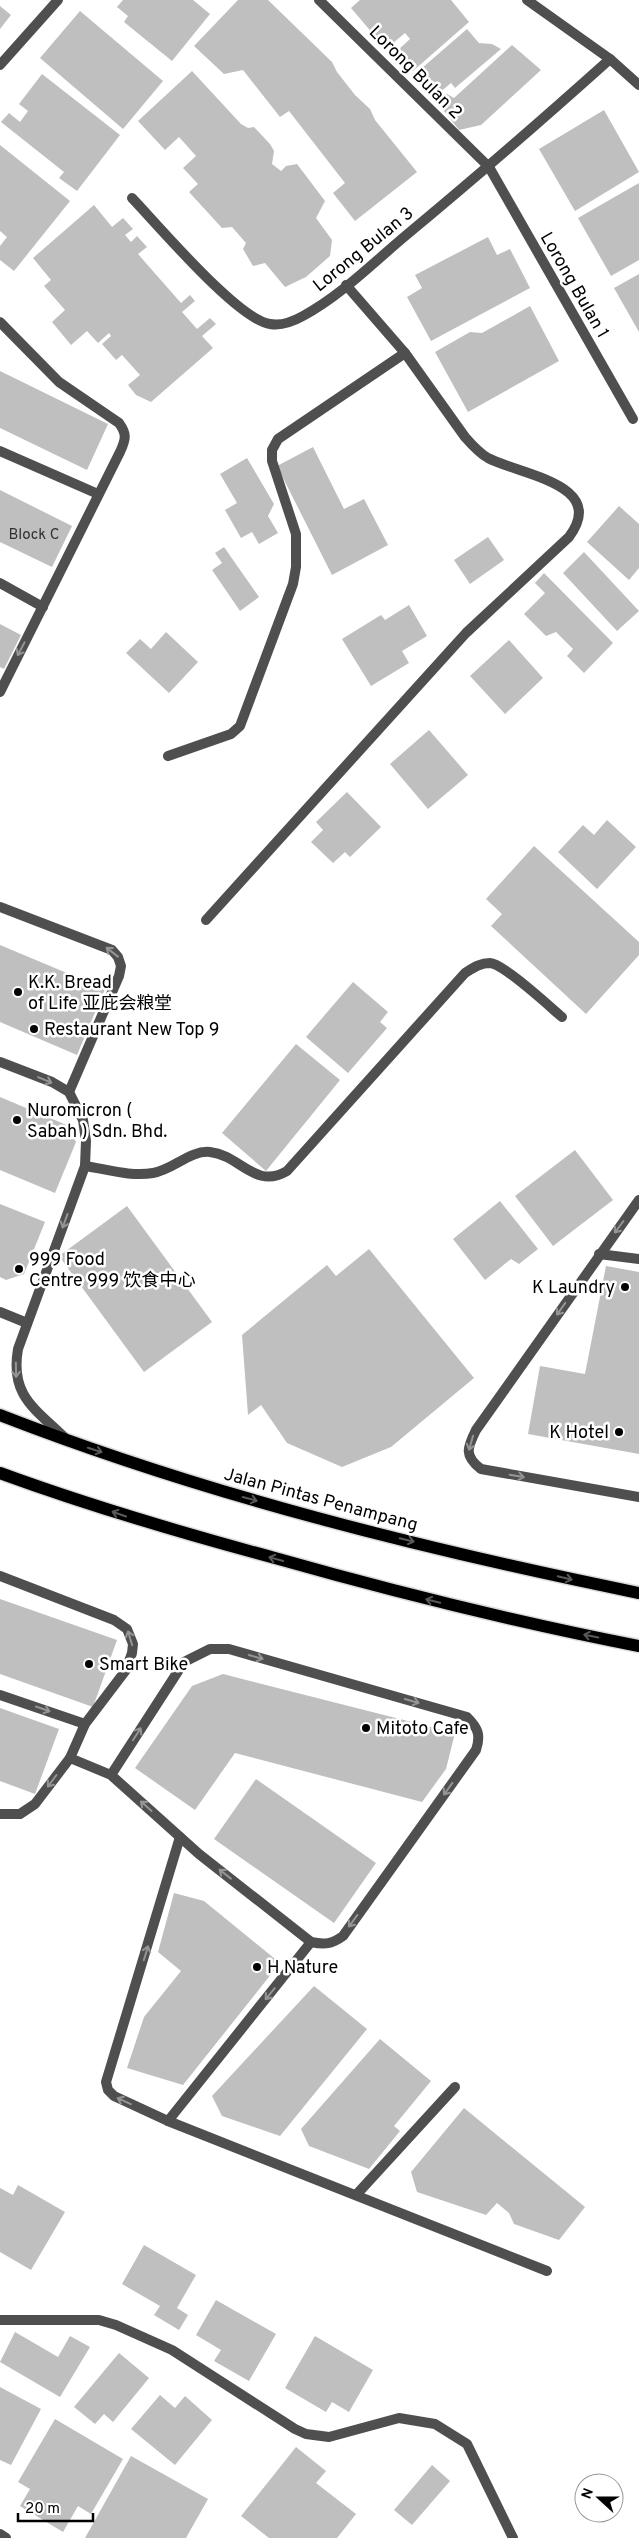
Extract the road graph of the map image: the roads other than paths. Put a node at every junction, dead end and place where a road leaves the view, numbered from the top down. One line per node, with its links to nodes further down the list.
1 (58, 0): 5 (street)
2 (319, 0): 7 (street, Lorong Bulan 2)
3 (527, 0): 4 (street)
4 (610, 59): 6 (street); 7 (street, Lorong Bulan 3)
5 (0, 65)
6 (639, 85)
7 (489, 167): 9 (street, Lorong Bulan 3); 12 (street, Lorong Bulan 1)
8 (132, 198): 9 (street, Lorong Bulan 3)
9 (346, 285): 11 (street)
10 (0, 322): 14 (street)
11 (405, 353): 18 (street); 20 (street)
12 (633, 419)
13 (0, 451): 14 (street)
14 (98, 494): 16 (street)
15 (0, 583): 16 (street)
16 (43, 607): 17 (street, one-way to 17)
17 (0, 692)
18 (168, 756)
19 (0, 907): 23 (street, one-way to 19)
20 (206, 920)
21 (562, 1017): 24 (street)
22 (0, 1062): 23 (street, one-way to 23)
23 (69, 1092): 24 (street)
24 (85, 1166): 29 (street, one-way to 29)
25 (639, 1200): 26 (street, one-way to 26)
26 (599, 1254): 27 (street); 33 (street, one-way to 33)
27 (639, 1259)
28 (0, 1312): 29 (street)
29 (27, 1323): 31 (street, one-way to 31)
30 (0, 1415): 31 (main road, Jalan Pintas Penampang)
31 (68, 1441): 35 (main road, Jalan Pintas Penampang, one-way to 35)
32 (0, 1473): 36 (main road, one-way to 32)
33 (639, 1497)
34 (0, 1576): 38 (street, one-way to 34)
35 (639, 1593)
36 (639, 1646)
37 (0, 1695): 38 (street, one-way to 38)
38 (85, 1724): 39 (street)
39 (70, 1758): 40 (street); 41 (street, one-way to 41)
40 (111, 1775): 42 (street, one-way to 40); 43 (street, one-way to 43)
41 (0, 1814)
42 (180, 1838): 43 (street, one-way to 42); 45 (street, one-way to 42)
43 (312, 1942): 45 (street, one-way to 45)
44 (454, 2087): 46 (street)
45 (168, 2121): 46 (street)
46 (357, 2194): 47 (street)
47 (547, 2271)
48 (0, 2320): 51 (street)
49 (0, 2534): 50 (street)
50 (6, 2538)
51 (513, 2538)

